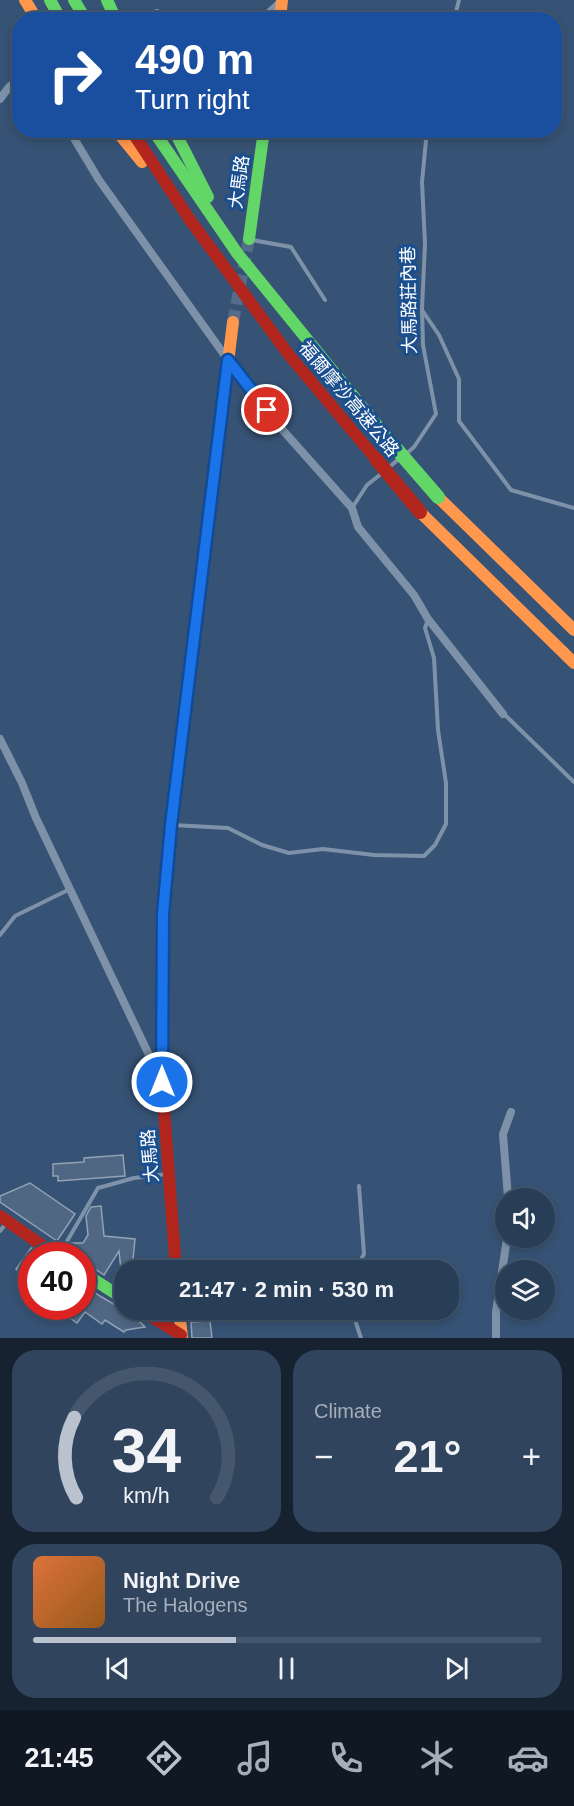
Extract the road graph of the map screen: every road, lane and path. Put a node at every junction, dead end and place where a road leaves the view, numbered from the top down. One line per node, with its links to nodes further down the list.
1 (283, 0): 2 (street)
2 (270, 12)
3 (12, 85): 4 (street)
4 (0, 99)
5 (74, 138): 18 (street)
6 (123, 138): 12 (main road)
7 (136, 138): 12 (main road, 福爾摩沙高速公路)
8 (158, 138): 14 (main road, 福爾摩沙高速公路)
9 (178, 138): 14 (main road)
10 (263, 138): 13 (main road, 大馬路)
11 (426, 138): 16 (lane, 大馬路莊內巷)
12 (190, 220): 23 (main road, 福爾摩沙高速公路, bridge)
13 (249, 239): 15 (lane)
14 (237, 253): 22 (main road, 福爾摩沙高速公路, bridge)
15 (325, 300)
16 (422, 309): 19 (lane, 大馬路莊內巷); 20 (lane)
17 (233, 322): 18 (main road, 大馬路)
18 (228, 360): 19 (street); 27 (main road, 大馬路)
19 (352, 508): 21 (street)
20 (574, 508)
21 (428, 619): 24 (street); 27 (lane)
22 (574, 630)
23 (574, 663)
24 (503, 714): 26 (lane)
25 (0, 739): 28 (street)
26 (574, 782)
27 (171, 825): 30 (main road, 大馬路)
28 (70, 889): 29 (lane); 30 (street)
29 (0, 935)
30 (162, 1082): 32 (main road, 大馬路)
31 (511, 1112): 34 (street)
32 (169, 1174): 37 (lane); 39 (main road, 大馬路)
33 (359, 1186): 40 (lane)
34 (507, 1188)
35 (2, 1223): 36 (main road)
36 (34, 1242)
37 (66, 1242)
38 (506, 1248): 48 (street)
39 (175, 1260)
40 (361, 1260)
41 (96, 1281): 42 (main road)
42 (114, 1293)
43 (156, 1320): 46 (main road)
44 (180, 1320): 46 (main road)
45 (356, 1320): 47 (lane)
46 (181, 1337)
47 (362, 1338)
48 (496, 1338)

